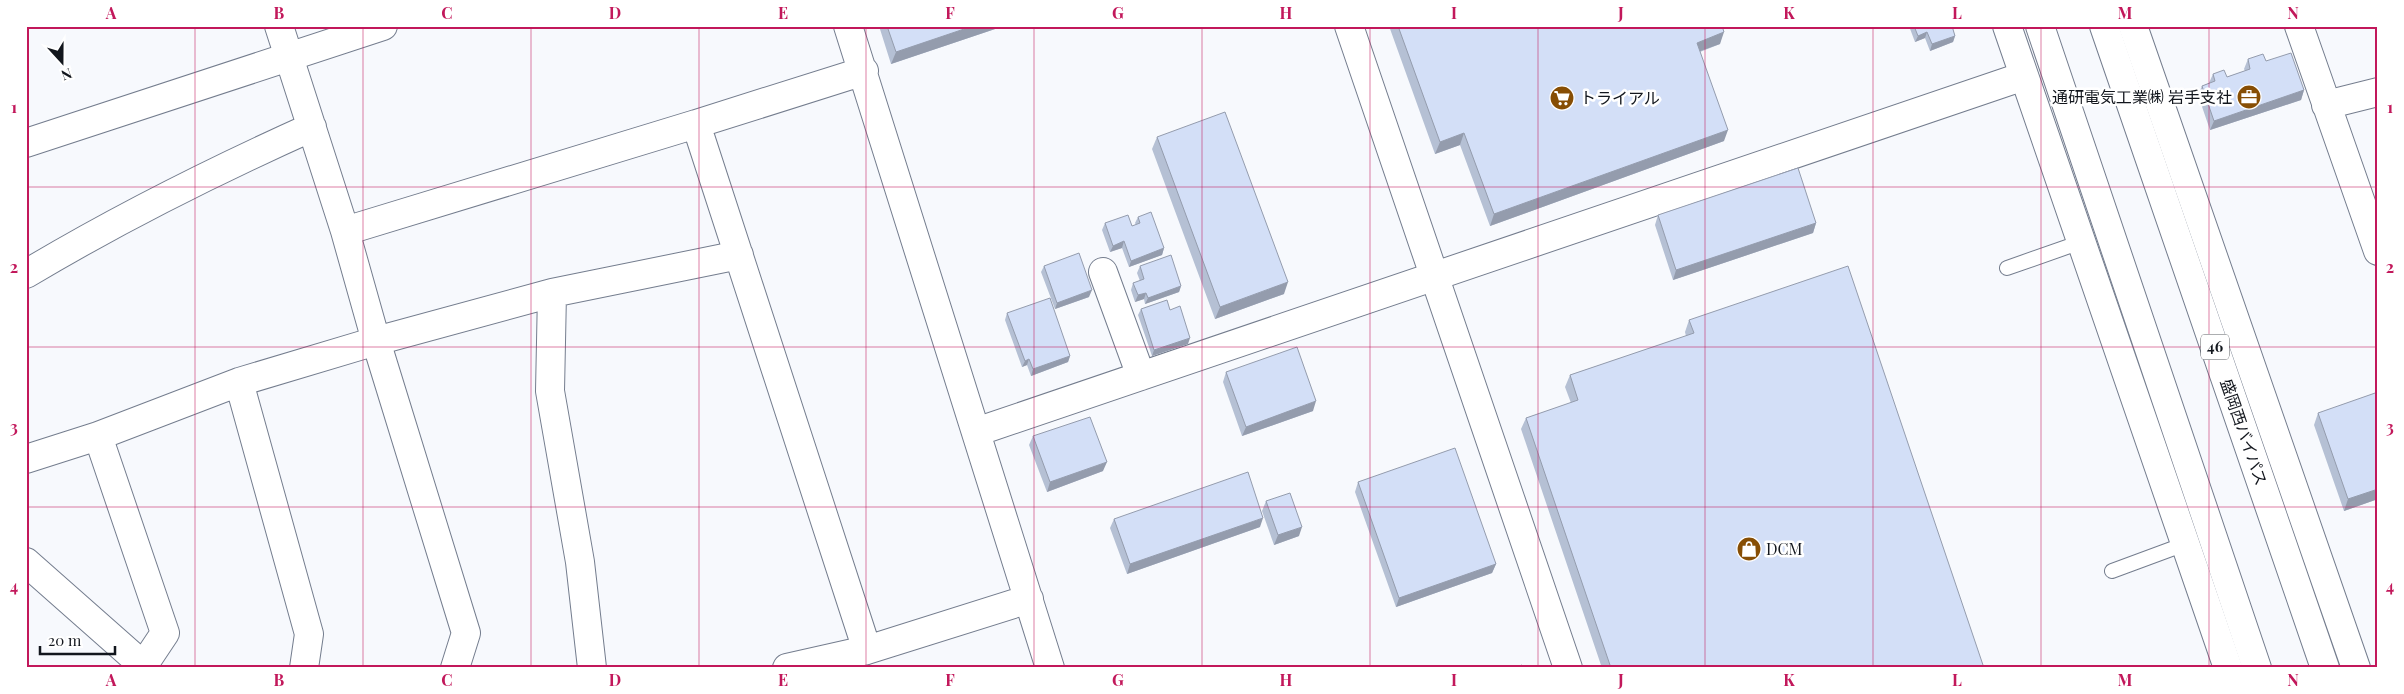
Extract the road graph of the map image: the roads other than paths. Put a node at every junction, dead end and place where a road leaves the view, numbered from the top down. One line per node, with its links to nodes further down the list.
1 (279, 26): 10 (main road)
2 (383, 26): 10 (main road)
3 (848, 26): 11 (main road)
4 (1349, 26): 25 (main road)
5 (2007, 26): 12 (main road)
6 (2040, 26): 46 (main road)
7 (2104, 26): 47 (main road, 盛岡西バイパス / 46)
8 (2133, 26): 48 (main road)
9 (2299, 26): 14 (main road)
10 (289, 57): 16 (main road); 17 (main road)
11 (864, 71): 15 (main road); 30 (main road)
12 (2024, 76): 19 (main road); 25 (main road)
13 (2378, 92): 14 (main road)
14 (2326, 106): 20 (main road)
15 (696, 124): 18 (main road); 21 (main road)
16 (312, 127): 18 (main road); 24 (main road)
17 (26, 143)
18 (345, 231): 27 (main road)
19 (2081, 242): 22 (lane); 33 (main road)
20 (2378, 251)
21 (739, 255): 26 (main road); 37 (main road)
22 (2007, 268)
23 (1103, 272): 28 (main road)
24 (26, 274)
25 (1435, 275): 28 (main road); 44 (main road)
26 (552, 293): 27 (main road); 41 (main road)
27 (376, 341): 29 (main road); 40 (main road)
28 (1141, 376): 30 (main road)
29 (239, 382): 31 (main road); 39 (main road)
30 (976, 432): 36 (main road)
31 (98, 436): 32 (main road); 38 (main road)
32 (26, 459)
33 (2185, 544): 35 (lane); 45 (main road)
34 (26, 562): 38 (main road)
35 (2112, 571)
36 (1029, 599): 37 (main road); 43 (main road)
37 (867, 650): 42 (main road)
38 (144, 667)
39 (304, 668)
40 (455, 668)
41 (592, 668)
42 (787, 668)
43 (1050, 668)
44 (1568, 668)
45 (2228, 668)
46 (2257, 668)
47 (2325, 668)
48 (2356, 668)

